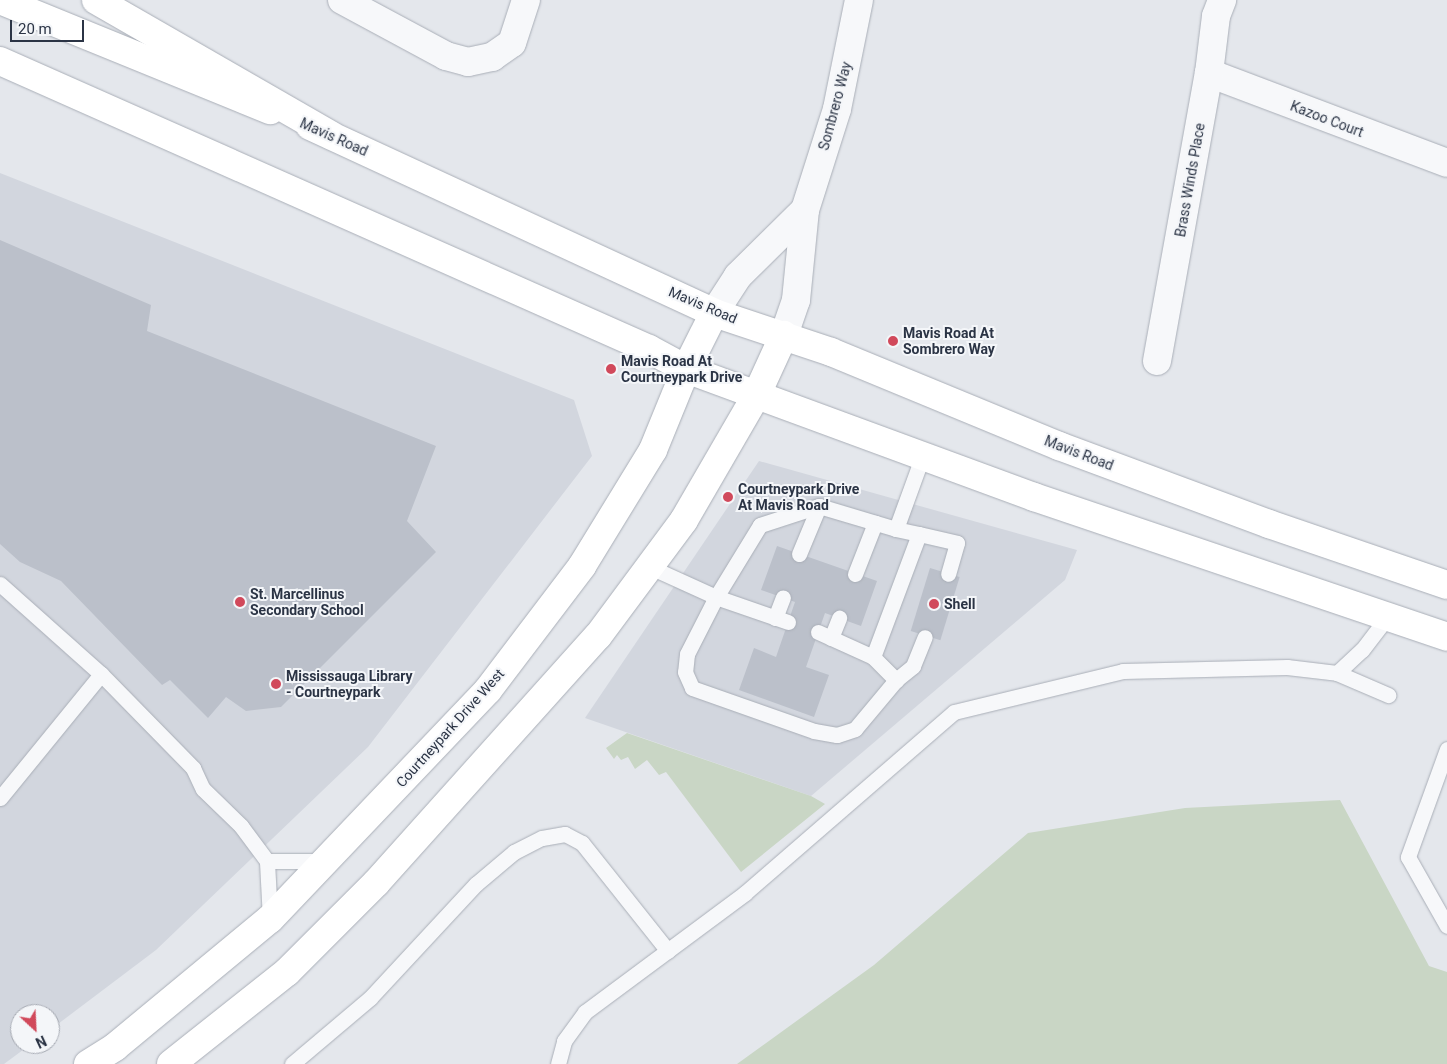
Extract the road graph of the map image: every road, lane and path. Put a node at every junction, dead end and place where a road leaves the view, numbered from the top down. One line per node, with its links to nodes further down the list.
1 (0, 0): 9 (main road, Mavis Road)
2 (96, 0): 9 (main road)
3 (342, 0): 4 (street)
4 (526, 0)
5 (859, 0): 11 (street, Sombrero Way)
6 (1222, 0): 8 (street, Brass Winds Place)
7 (0, 61): 15 (main road)
8 (1209, 73): 10 (street, Kazoo Court); 14 (street, Brass Winds Place)
9 (331, 135): 12 (main road, Mavis Road)
10 (1447, 163)
11 (805, 210): 12 (street, Sombrero Way); 13 (street, Sombrero Way)
12 (714, 313): 13 (main road, Mavis Road); 15 (main road, Courtneypark Drive West)
13 (784, 335): 16 (main road, Sombrero Way); 27 (main road, Mavis Road)
14 (1157, 361)
15 (686, 369): 16 (main road); 42 (main road, Courtneypark Drive West)
16 (757, 394): 17 (main road); 23 (main road)
17 (923, 455): 20 (lane); 30 (main road)
18 (819, 506): 19 (lane); 22 (lane); 28 (lane)
19 (875, 523): 20 (lane); 24 (lane)
20 (896, 529): 21 (lane)
21 (919, 534): 25 (lane); 34 (lane)
22 (799, 554)
23 (650, 567): 28 (lane); 47 (main road)
24 (855, 574)
25 (948, 574)
26 (0, 584): 36 (lane)
27 (1447, 585)
28 (716, 597): 29 (lane); 37 (lane)
29 (783, 597)
30 (1388, 616): 33 (main road); 35 (lane)
31 (839, 618): 34 (lane)
32 (925, 637): 37 (lane)
33 (1447, 637)
34 (873, 657): 37 (lane)
35 (1337, 673): 38 (lane); 45 (lane)
36 (101, 674): 40 (lane); 41 (lane)
37 (896, 680)
38 (1388, 695)
39 (1447, 749): 44 (lane)
40 (0, 798)
41 (267, 861): 42 (lane); 43 (lane)
42 (326, 861): 43 (main road, Courtneypark Drive West)
43 (270, 919): 46 (main road, Courtneypark Drive West)
44 (1447, 926)
45 (668, 951): 48 (lane); 49 (lane)
46 (88, 1064)
47 (171, 1064)
48 (292, 1064)
49 (558, 1064)

